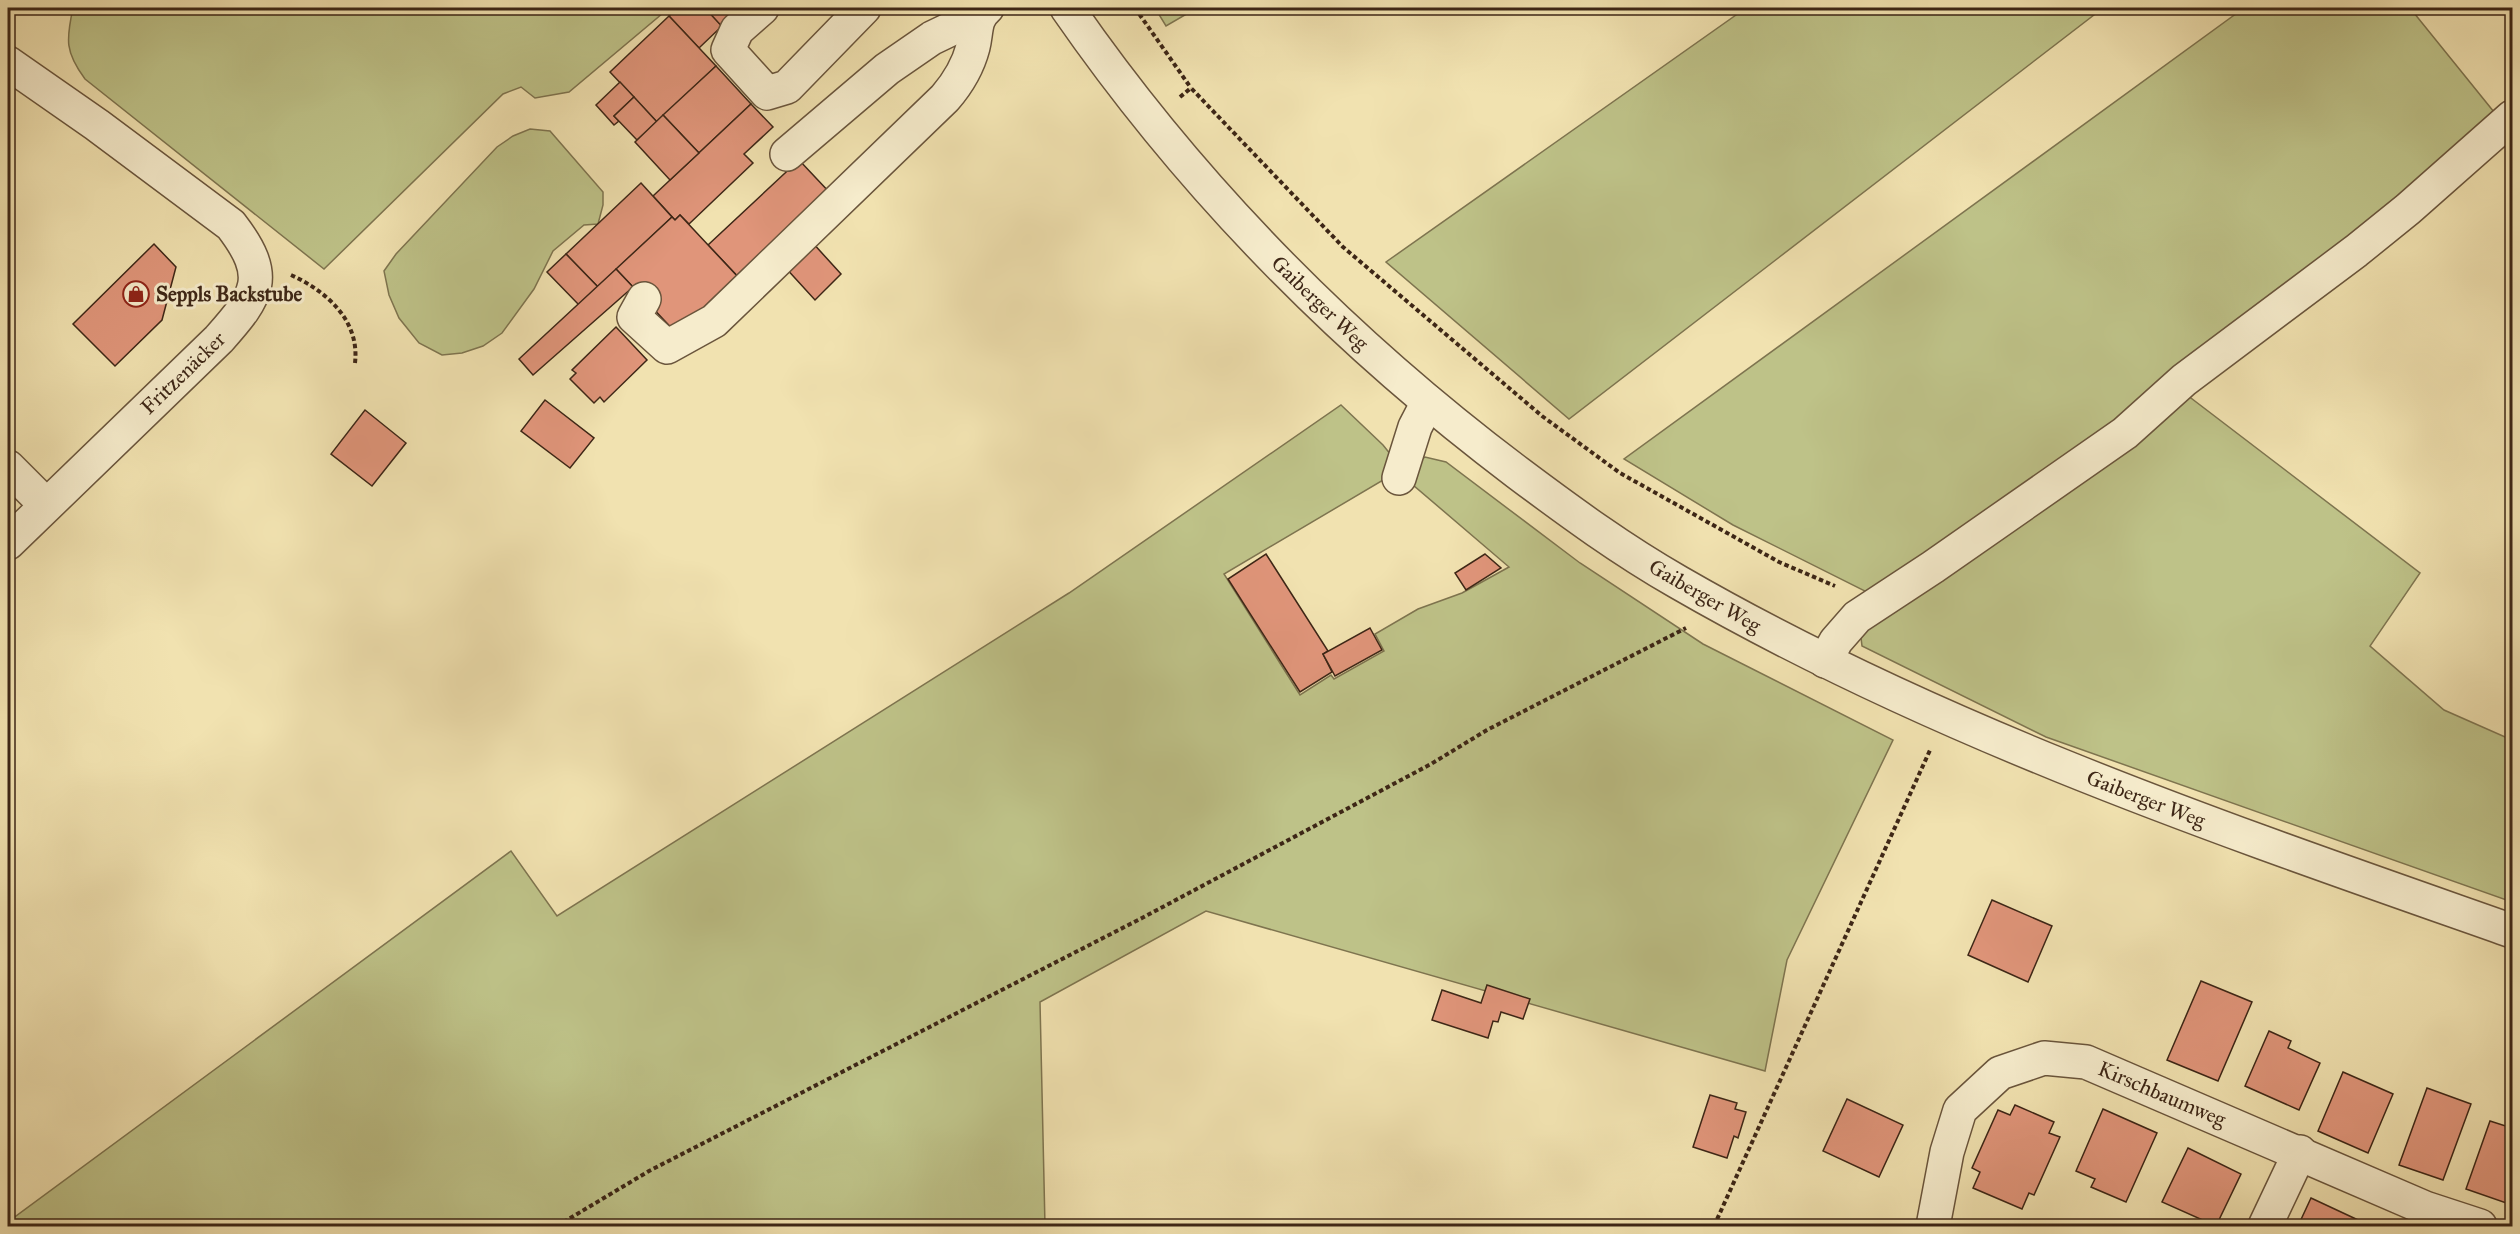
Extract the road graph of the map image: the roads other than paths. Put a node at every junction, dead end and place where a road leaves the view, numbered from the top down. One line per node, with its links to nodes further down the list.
1 (762, 8): 2 (street)
2 (864, 8)
3 (1067, 8): 9 (street, Gaiberger Weg)
4 (983, 12): 7 (street); 8 (street)
5 (8, 63): 12 (street, Fritzenäcker)
6 (2512, 117): 14 (street)
7 (787, 154)
8 (644, 299)
9 (1428, 402): 11 (street); 14 (street, Gaiberger Weg)
10 (8, 466): 12 (street)
11 (1399, 478)
12 (46, 505): 13 (street, Fritzenäcker)
13 (8, 543)
14 (1825, 661): 15 (street, Gaiberger Weg)
15 (2512, 931)
16 (2300, 1152): 17 (street, Kirschbaumweg); 18 (street); 19 (street, Kirschbaumweg)
17 (1933, 1227)
18 (2265, 1227)
19 (2480, 1227)

